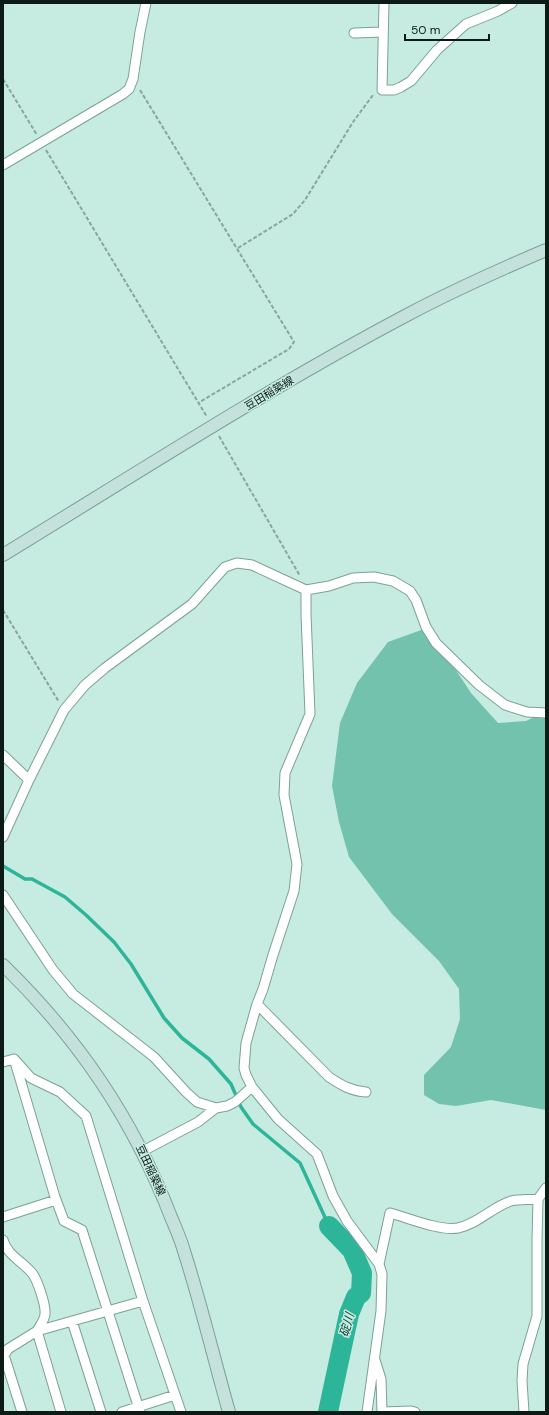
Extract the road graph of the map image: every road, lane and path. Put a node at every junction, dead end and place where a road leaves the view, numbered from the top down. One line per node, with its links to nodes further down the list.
1 (146, 3): 7 (street)
2 (384, 3): 5 (street)
3 (512, 3): 8 (street)
4 (354, 32): 5 (street)
5 (383, 32): 8 (street)
6 (3, 79): 9 (path)
7 (133, 79): 9 (street); 11 (path)
8 (382, 90): 11 (path)
9 (41, 142): 10 (street); 13 (path)
10 (3, 165)
11 (238, 248): 13 (path)
12 (546, 250): 14 (main road, 豆田稲築線)
13 (198, 403): 14 (path)
14 (213, 427): 15 (main road, 豆田稲築線); 16 (path)
15 (3, 555)
16 (306, 590): 18 (street); 19 (street); 25 (street)
17 (3, 610): 18 (path)
18 (64, 710): 21 (street)
19 (546, 713)
20 (3, 755): 21 (street)
21 (29, 780): 22 (street)
22 (3, 837)
23 (3, 895): 30 (street)
24 (3, 965): 31 (main road, 豆田稲築線)
25 (257, 1004): 28 (street); 29 (street)
26 (14, 1059): 27 (street); 34 (street); 38 (street)
27 (3, 1062)
28 (252, 1087): 30 (street); 37 (street)
29 (366, 1092)
30 (216, 1108): 31 (street)
31 (142, 1151): 51 (main road, 豆田稲築線)
32 (546, 1188): 33 (street)
33 (538, 1199): 37 (street); 54 (street)
34 (56, 1200): 35 (street); 39 (street)
35 (3, 1217)
36 (3, 1240): 41 (street)
37 (379, 1264): 43 (street)
38 (143, 1301): 39 (street); 44 (street)
39 (108, 1312): 40 (street); 45 (street)
40 (72, 1321): 41 (street); 48 (street)
41 (37, 1331): 42 (street); 47 (street)
42 (3, 1356): 46 (street)
43 (374, 1358): 52 (street); 53 (street)
44 (175, 1395): 45 (street); 50 (street)
45 (139, 1410): 49 (street)
46 (22, 1412)
47 (61, 1412)
48 (101, 1412)
49 (122, 1412)
50 (180, 1412)
51 (229, 1412)
52 (367, 1412)
53 (415, 1412)
54 (524, 1412)

